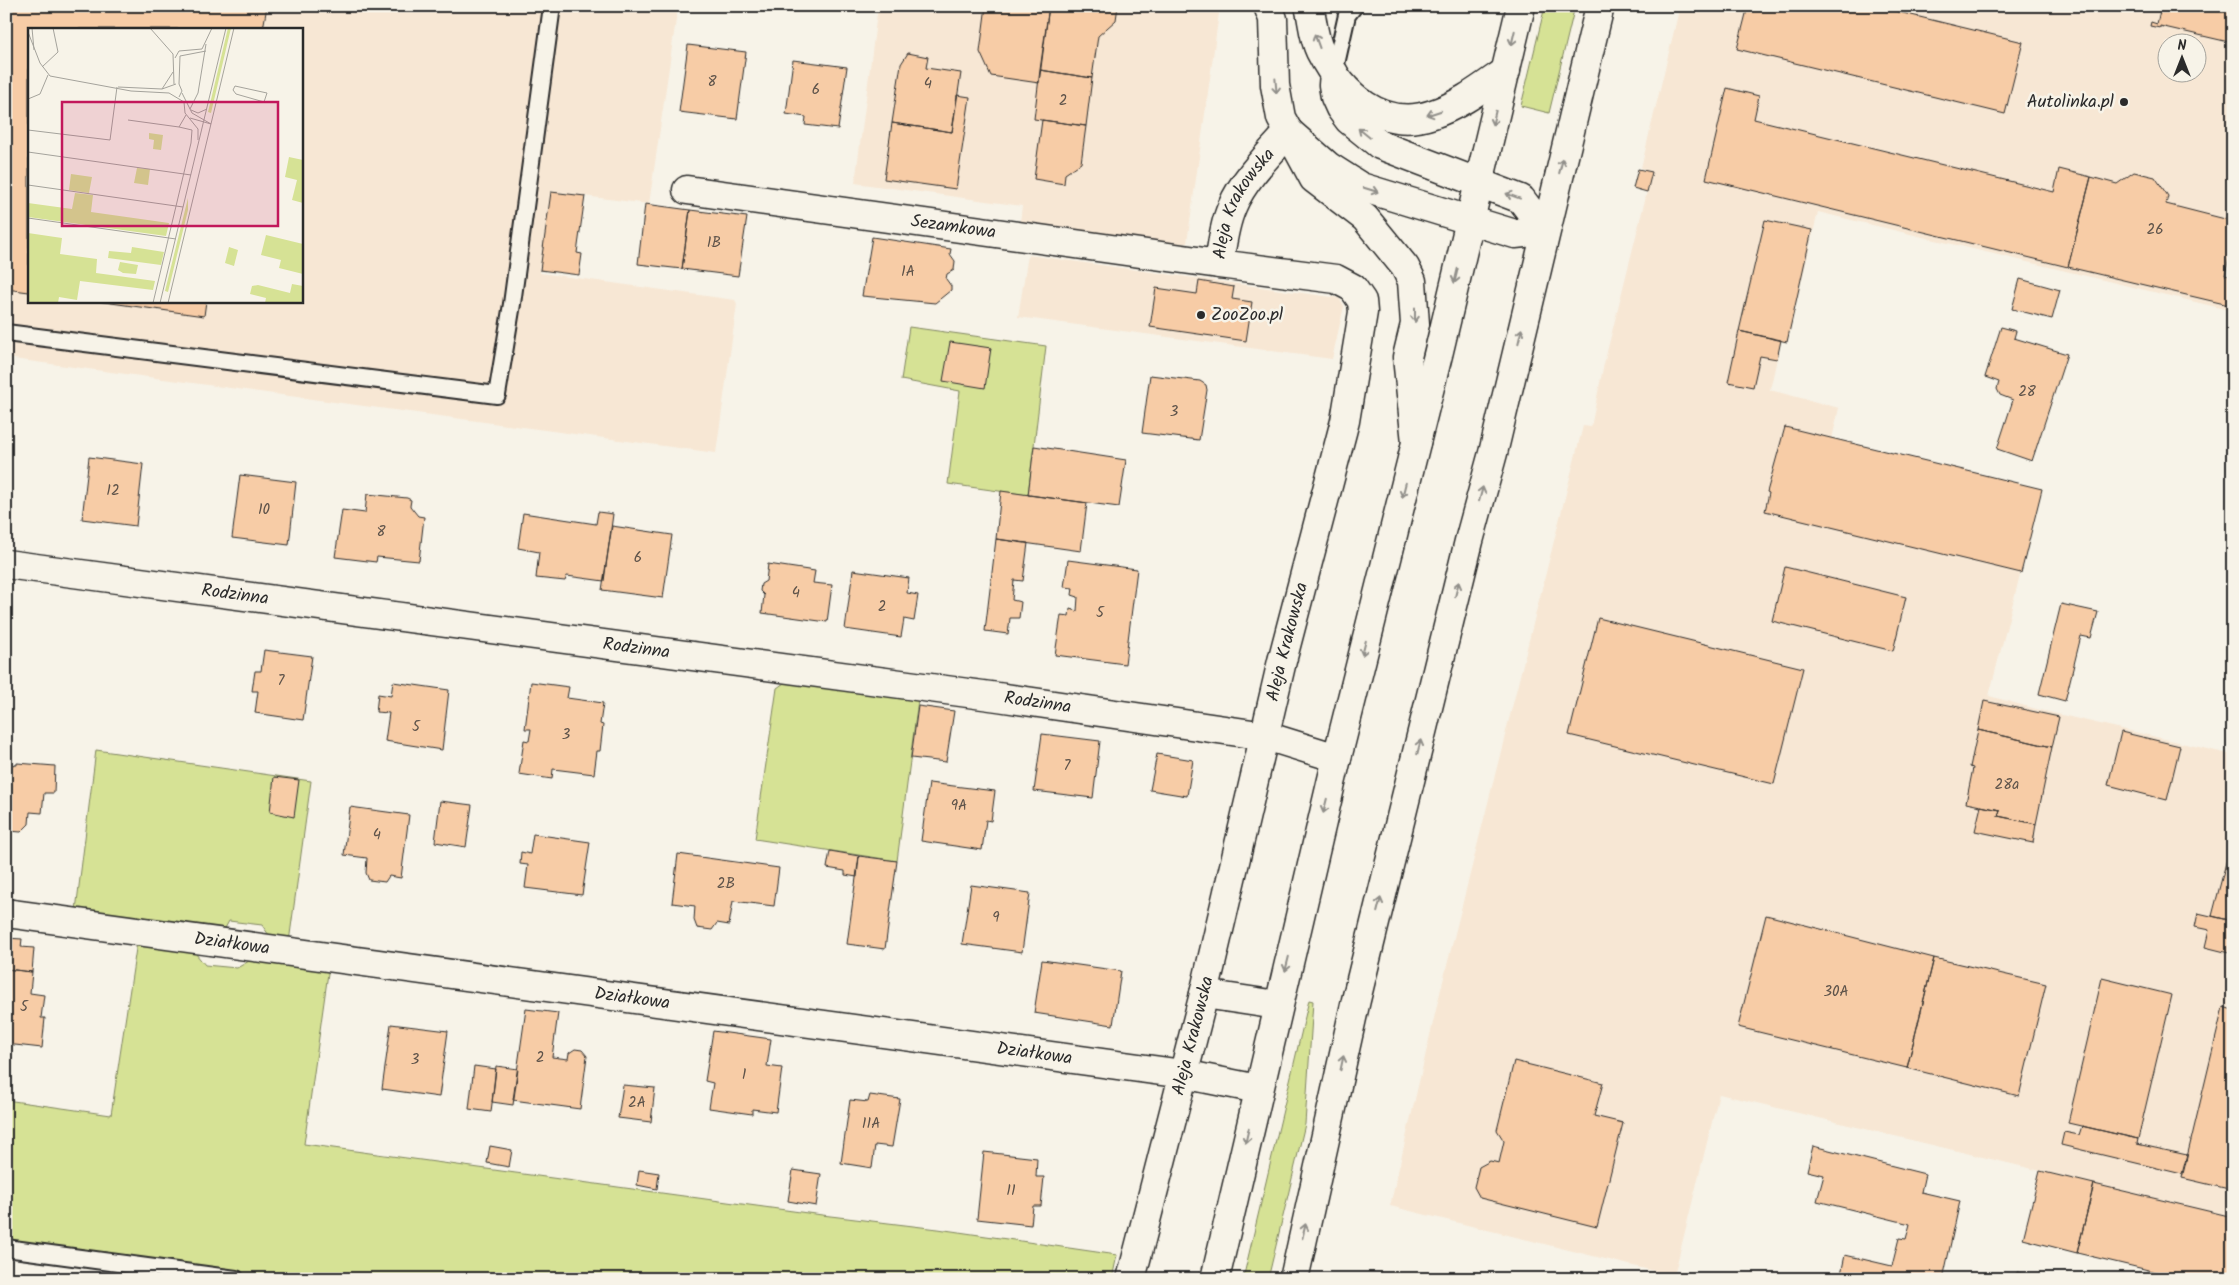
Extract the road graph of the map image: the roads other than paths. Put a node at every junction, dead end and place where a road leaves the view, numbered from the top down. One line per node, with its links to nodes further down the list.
1 (552, 6): 15 (lane)
2 (1268, 6): 9 (street, one-way to 9)
3 (1310, 6): 8 (street, one-way to 3)
4 (1354, 6): 8 (lane)
5 (1521, 6): 7 (street, one-way to 7)
6 (1600, 6): 13 (street, one-way to 6)
7 (1506, 71): 8 (street, one-way to 8); 10 (street, one-way to 10)
8 (1334, 72): 10 (street, one-way to 8)
9 (1288, 132): 12 (street, one-way to 12); 14 (street, Aleja Krakowska); 16 (street, one-way to 16)
10 (1480, 184): 12 (street); 13 (street, one-way to 10)
11 (687, 190): 14 (street, Sezamkowa)
12 (1469, 221): 13 (street); 16 (street, one-way to 16)
13 (1545, 230): 29 (street, one-way to 13)
14 (1219, 264): 18 (street, Aleja Krakowska)
15 (6, 333)
16 (1416, 443): 19 (street, one-way to 19)
17 (6, 564): 18 (street, Rodzinna)
18 (1266, 736): 19 (street, Rodzinna); 21 (street, Aleja Krakowska)
19 (1337, 758): 22 (street, one-way to 22)
20 (6, 913): 23 (street, Działkowa)
21 (1204, 994): 22 (street); 23 (street, Aleja Krakowska)
22 (1277, 1005): 24 (street)
23 (1183, 1074): 24 (street, Działkowa); 27 (street, Aleja Krakowska)
24 (1258, 1089): 28 (street, one-way to 28)
25 (6, 1248): 26 (lane)
26 (236, 1279)
27 (1131, 1279)
28 (1214, 1279)
29 (1294, 1279)

